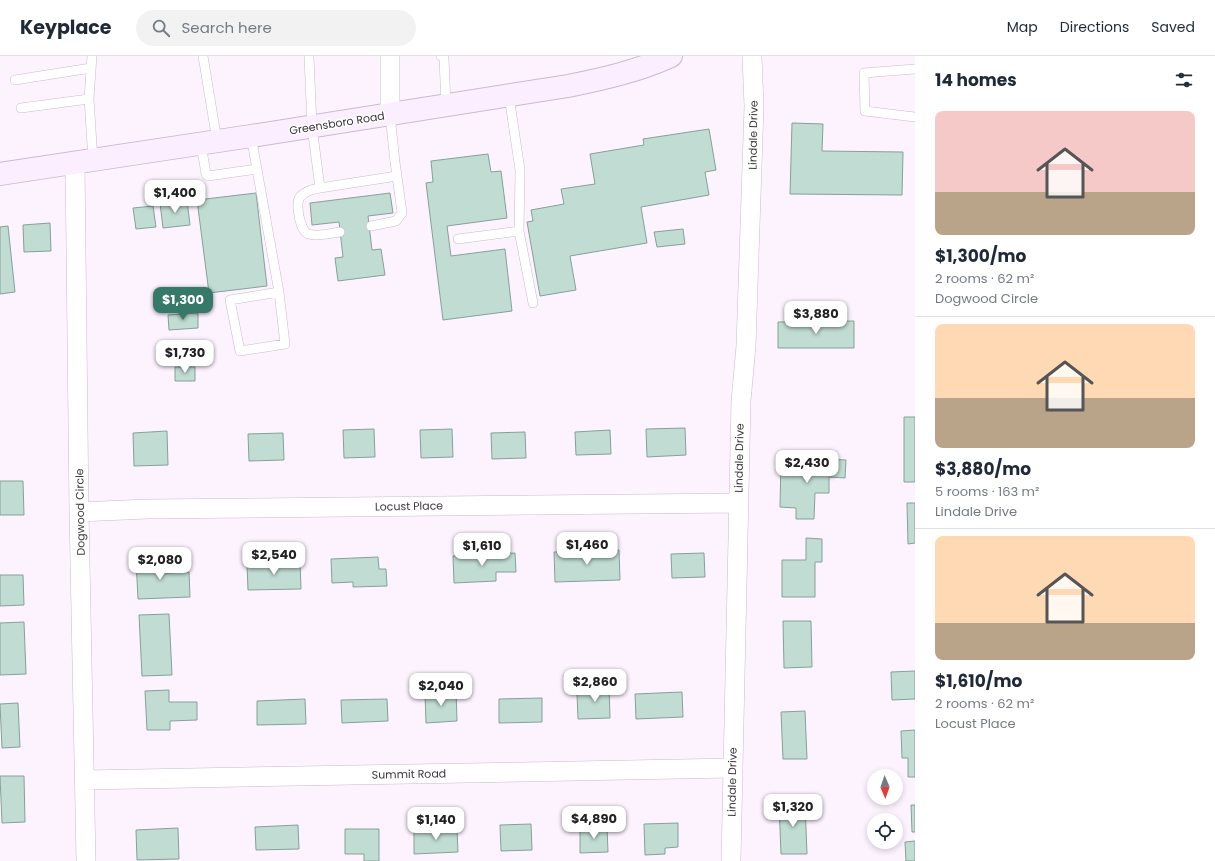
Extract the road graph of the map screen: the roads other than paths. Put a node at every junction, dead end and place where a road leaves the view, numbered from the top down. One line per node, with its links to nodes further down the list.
1 (92, 56): 8 (lane)
2 (203, 56): 19 (lane)
3 (309, 56): 17 (lane)
4 (390, 56): 15 (street)
5 (441, 56): 13 (lane)
6 (671, 56): 11 (main road, Greensboro Road)
7 (752, 56): 31 (street, Lindale Drive)
8 (91, 68): 10 (lane); 12 (lane)
9 (915, 69): 16 (lane)
10 (15, 80)
11 (509, 96): 13 (main road, Greensboro Road); 26 (lane)
12 (89, 99): 14 (lane); 20 (lane)
13 (446, 106): 15 (main road, Greensboro Road)
14 (21, 108)
15 (390, 115): 17 (main road, Greensboro Road); 23 (lane)
16 (915, 117)
17 (312, 127): 18 (main road, Greensboro Road); 24 (lane)
18 (251, 136): 19 (main road, Greensboro Road); 21 (lane)
19 (209, 142): 20 (main road, Greensboro Road); 21 (lane)
20 (84, 162): 22 (main road, Greensboro Road); 32 (street, Dogwood Circle)
21 (257, 169): 29 (lane)
22 (0, 174)
23 (397, 176): 24 (lane); 25 (lane)
24 (320, 188): 27 (lane)
25 (371, 226)
26 (519, 231): 28 (lane); 30 (lane)
27 (340, 232)
28 (458, 239)
29 (279, 292): 29 (lane)
30 (533, 303)
31 (738, 502): 32 (street, Locust Place); 33 (street, Lindale Drive)
32 (79, 512): 34 (street, Dogwood Circle)
33 (733, 768): 34 (street, Summit Road); 36 (street, Lindale Drive)
34 (85, 780): 35 (street, Dogwood Circle)
35 (86, 861)
36 (731, 861)

